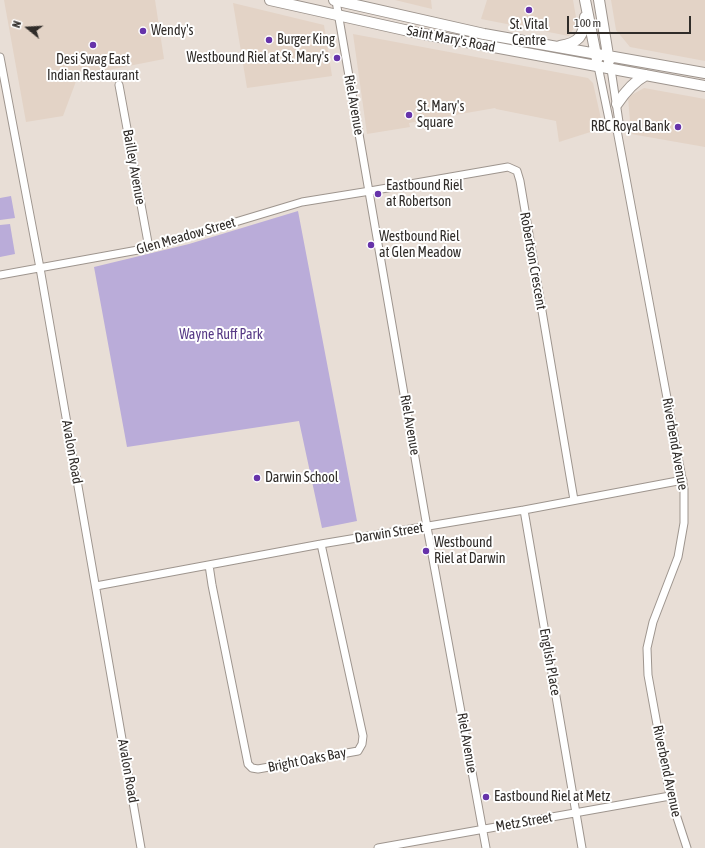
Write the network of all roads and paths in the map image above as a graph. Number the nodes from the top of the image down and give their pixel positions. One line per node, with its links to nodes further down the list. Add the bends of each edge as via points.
1 (270, 0): 5 (main road, Saint Mary's Road)
2 (335, 0): 5 (street, Riel Avenue); 6 (main road, Saint Mary's Road, via 484,34)
3 (585, 0): 6 (main road, via 580,37 570,44); 7 (main road)
4 (599, 0): 9 (main road)
5 (338, 15): 10 (main road, Saint Mary's Road, via 418,33); 18 (street, Riel Avenue)
6 (556, 47): 7 (main road, Saint Mary's Road)
7 (595, 54): 9 (main road, Saint Mary's Road); 10 (main road)
8 (0, 56): 20 (street, Avalon Road)
9 (608, 56): 11 (main road); 12 (main road, Saint Mary's Road)
10 (598, 66): 11 (main road, Saint Mary's Road); 17 (street, Riverbend Avenue, via 610,124)
11 (611, 69): 13 (main road, Saint Mary's Road); 16 (street, Riverbend Avenue)
12 (705, 73)
13 (646, 75): 15 (main road, Saint Mary's Road); 16 (main road, via 630,86)
14 (119, 85): 19 (street, Bailley Avenue)
15 (705, 86)
16 (617, 104): 17 (street, Riverbend Avenue)
17 (617, 130): 22 (street, Riverbend Avenue)
18 (370, 191): 19 (street, Glen Meadow Street, via 302,202); 23 (street, Robertson Crescent, via 508,167 517,172); 25 (street, Riel Avenue)
19 (150, 248): 20 (street, Glen Meadow Street)
20 (40, 268): 21 (street, Glen Meadow Street); 28 (street, Avalon Road)
21 (0, 275)
22 (683, 480): 23 (street, Darwin Street); 29 (street, Riverbend Avenue, via 684,523 678,556 653,622 648,648 648,675)
23 (574, 500): 24 (street, Darwin Street)
24 (524, 510): 25 (street, Darwin Street); 30 (street, English Place)
25 (427, 527): 26 (street, Darwin Street); 31 (street, Riel Avenue)
26 (321, 544): 27 (street, Darwin Street); 27 (street, Bright Oaks Bay, via 363,736 362,744 358,750 258,769 248,764)
27 (209, 565): 28 (street, Darwin Street)
28 (96, 586): 32 (street, Avalon Road)
29 (670, 796): 30 (street, Metz Street); 36 (street, Riverbend Avenue)
30 (576, 813): 31 (street, Metz Street); 35 (street, English Place)
31 (483, 830): 33 (street, Metz Street); 34 (street, Riel Avenue)
32 (141, 848)
33 (379, 848)
34 (486, 848)
35 (582, 848)
36 (687, 848)

